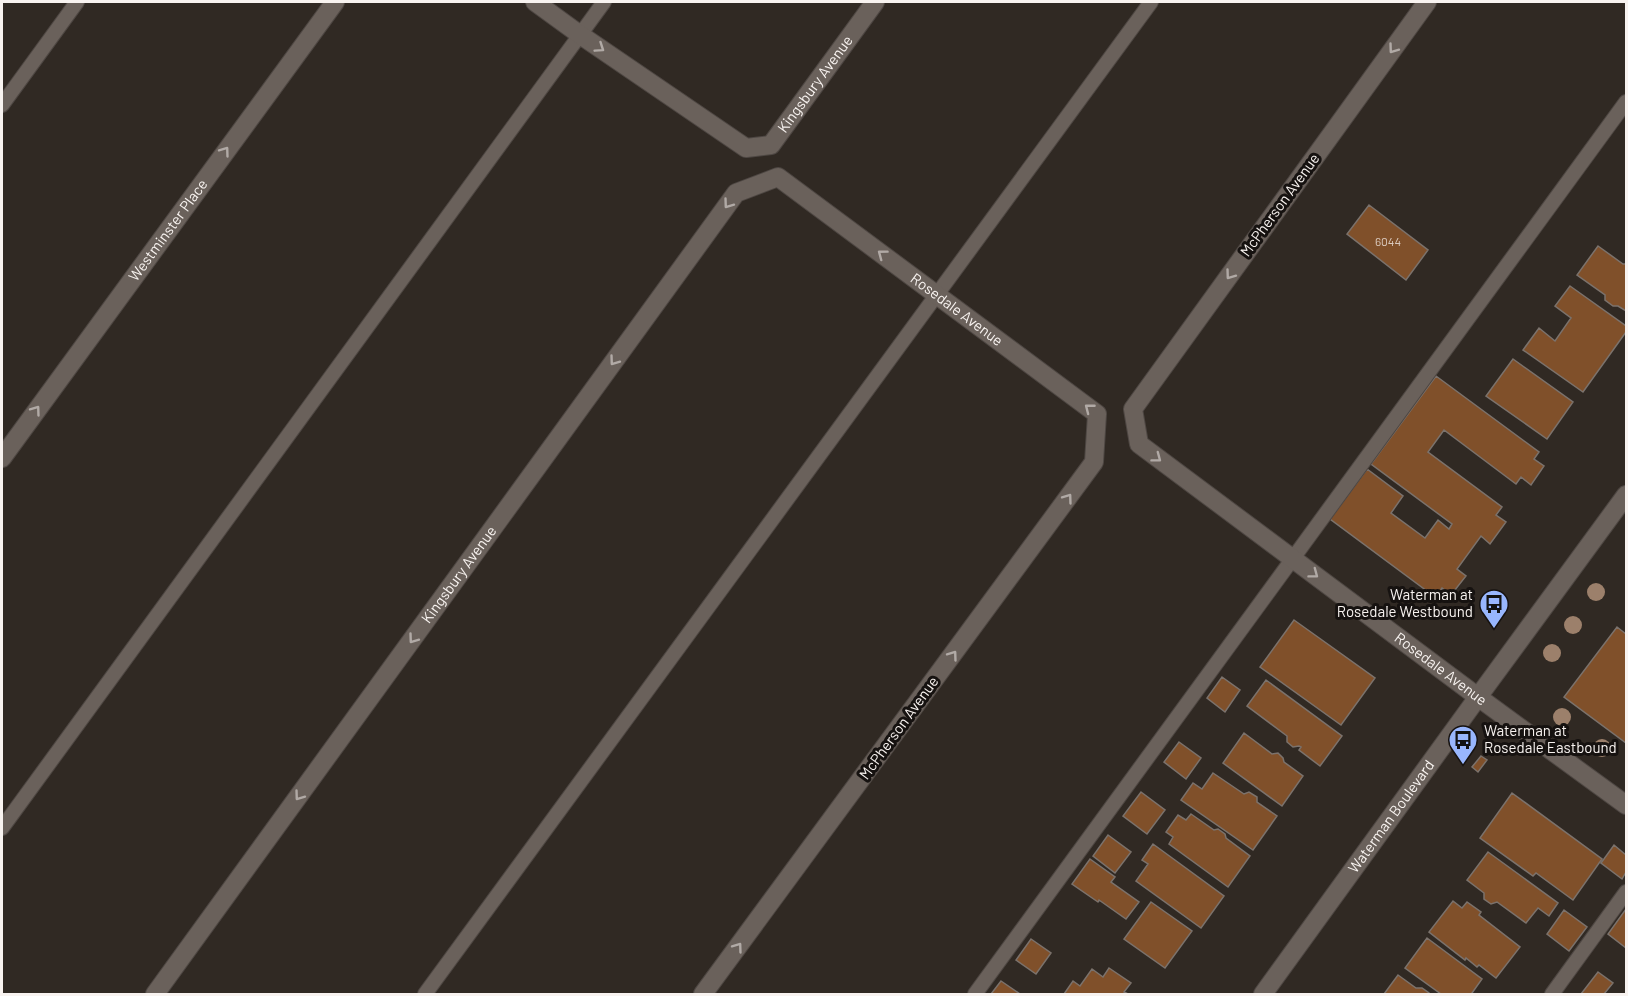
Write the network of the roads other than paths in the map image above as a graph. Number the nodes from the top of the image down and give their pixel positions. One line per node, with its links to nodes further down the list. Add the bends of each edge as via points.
1 (77, 2): 10 (lane)
2 (335, 2): 14 (street, Westminster Place, one-way to 2)
3 (535, 2): 8 (street)
4 (604, 2): 8 (lane)
5 (875, 2): 8 (street, Kingsbury Avenue, one-way to 5, via 746,147 771,145)
6 (1151, 2): 12 (lane)
7 (1427, 2): 13 (street, McPherson Avenue, one-way to 13)
8 (579, 34): 20 (lane)
9 (1626, 102): 17 (lane)
10 (2, 105)
11 (778, 177): 12 (street, Rosedale Avenue, one-way to 11); 22 (street, Kingsbury Avenue, one-way to 22, via 736,193)
12 (935, 295): 15 (street, Rosedale Avenue, one-way to 12, via 1097,414); 23 (lane)
13 (1133, 409): 17 (street, Rosedale Avenue, one-way to 17, via 1139,444)
14 (2, 458)
15 (1094, 462): 24 (street, McPherson Avenue, one-way to 15)
16 (1626, 495): 18 (street, Waterman Boulevard)
17 (1293, 560): 18 (street, Rosedale Avenue, one-way to 18); 25 (lane)
18 (1478, 697): 19 (street, Rosedale Avenue); 26 (street, Waterman Boulevard)
19 (1626, 804)
20 (2, 828)
21 (1626, 892): 27 (lane)
22 (155, 994)
23 (425, 994)
24 (703, 994)
25 (975, 994)
26 (1263, 994)
27 (1552, 994)

